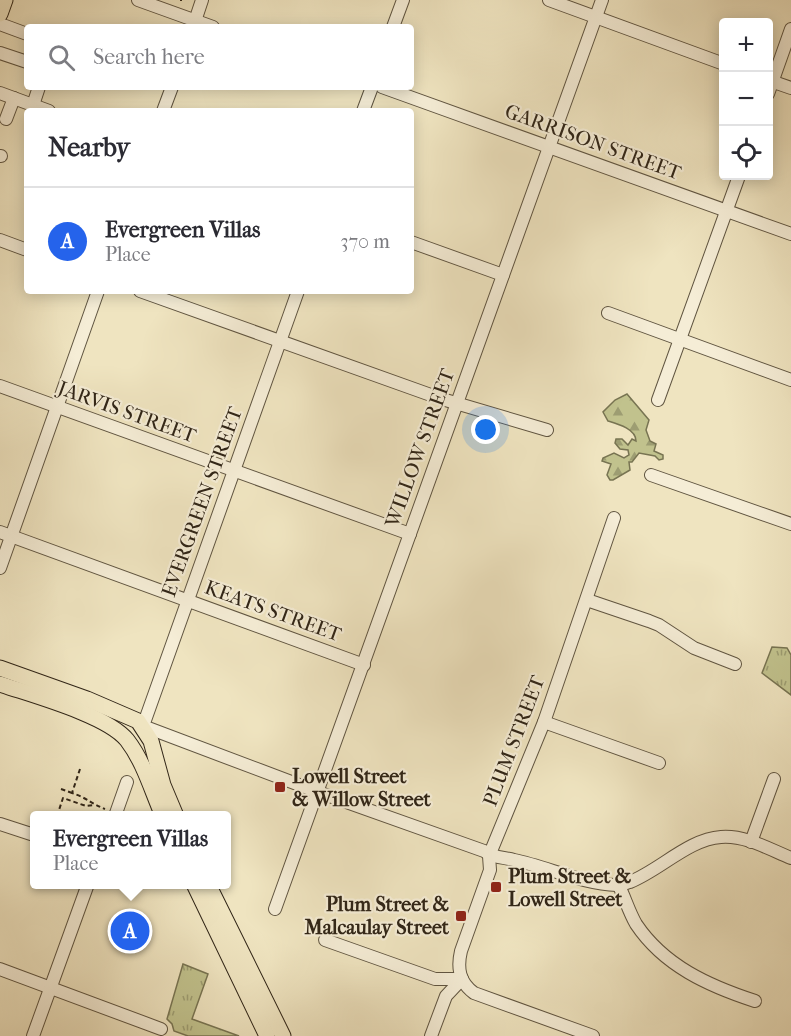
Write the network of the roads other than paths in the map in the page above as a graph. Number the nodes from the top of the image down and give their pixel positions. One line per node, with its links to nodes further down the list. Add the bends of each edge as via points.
1 (5, 0): 7 (main road)
2 (138, 0): 10 (street)
3 (202, 0): 10 (street)
4 (403, 0): 11 (street)
5 (549, 0): 8 (street)
6 (602, 0): 8 (street, WILLOW STREET)
7 (0, 14)
8 (596, 17): 16 (street); 31 (street, WILLOW STREET)
9 (0, 24): 13 (street)
10 (194, 24)
11 (394, 24)
12 (791, 29): 17 (street)
13 (24, 33)
14 (0, 53): 15 (street)
15 (24, 61)
16 (719, 63)
17 (773, 77)
18 (773, 85): 19 (street)
19 (791, 88)
20 (38, 90): 26 (street)
21 (171, 90): 28 (street)
22 (371, 90): 29 (street)
23 (390, 90): 31 (street, GARRISON STREET)
24 (0, 93): 25 (street)
25 (14, 98): 26 (street); 30 (street)
26 (33, 105): 27 (street)
27 (41, 108)
28 (164, 108)
29 (364, 108)
30 (8, 119)
31 (549, 147): 33 (street, GARRISON STREET); 38 (street, WILLOW STREET)
32 (738, 180): 33 (street)
33 (726, 211): 34 (street, GARRISON STREET); 43 (street)
34 (791, 234)
35 (0, 240): 37 (street)
36 (414, 243): 38 (street)
37 (24, 249)
38 (503, 275): 48 (street, WILLOW STREET)
39 (97, 294): 49 (street)
40 (148, 294): 44 (street)
41 (297, 294): 44 (street, EVERGREEN STREET)
42 (608, 314): 43 (street)
43 (680, 339): 45 (street); 47 (street)
44 (280, 341): 48 (street); 51 (street, EVERGREEN STREET)
45 (791, 380)
46 (0, 386): 49 (street, JARVIS STREET)
47 (658, 400)
48 (456, 403): 50 (street); 56 (street, WILLOW STREET)
49 (56, 407): 51 (street, JARVIS STREET); 57 (street)
50 (547, 430)
51 (234, 471): 56 (street, JARVIS STREET); 59 (street, EVERGREEN STREET)
52 (651, 475): 54 (street)
53 (615, 518): 60 (street, PLUM STREET)
54 (791, 524)
55 (0, 532): 57 (street, KEATS STREET)
56 (410, 534): 61 (street, WILLOW STREET)
57 (12, 537): 58 (street); 59 (street, KEATS STREET)
58 (0, 568)
59 (187, 600): 61 (street, KEATS STREET); 67 (street, EVERGREEN STREET)
60 (587, 600): 62 (street, via 659,625 694,648); 66 (street, PLUM STREET)
61 (364, 664): 71 (street, WILLOW STREET)
62 (735, 664)
63 (0, 668): 67 (main road, via 110,708)
64 (0, 684): 65 (main road)
65 (95, 718): 67 (main road); 73 (main road, via 128,741)
66 (544, 722): 68 (street); 78 (street, PLUM STREET)
67 (143, 726): 71 (street); 74 (main road)
68 (659, 763)
69 (774, 779): 77 (street)
70 (127, 782): 72 (street)
71 (318, 792): 78 (street); 84 (street, WILLOW STREET)
72 (113, 811)
73 (161, 811)
74 (174, 811)
75 (0, 824): 76 (street)
76 (30, 835)
77 (751, 842): 79 (street); 80 (street, via 722,837 703,841)
78 (489, 856): 80 (street); 87 (street, PLUM STREET, via 490,870 460,955)
79 (791, 858)
80 (619, 886): 89 (street, via 638,926 668,958 700,980)
81 (87, 889): 88 (street)
82 (196, 889): 92 (main road)
83 (210, 889): 93 (main road)
84 (275, 909)
85 (325, 940): 87 (street, via 435,979)
86 (0, 969): 88 (street)
87 (462, 979): 94 (street, via 446,996); 95 (street, via 478,995)
88 (50, 987): 90 (street); 91 (street)
89 (755, 1001)
90 (161, 1029)
91 (33, 1036)
92 (267, 1036)
93 (283, 1036)
94 (431, 1036)
95 (593, 1036)

